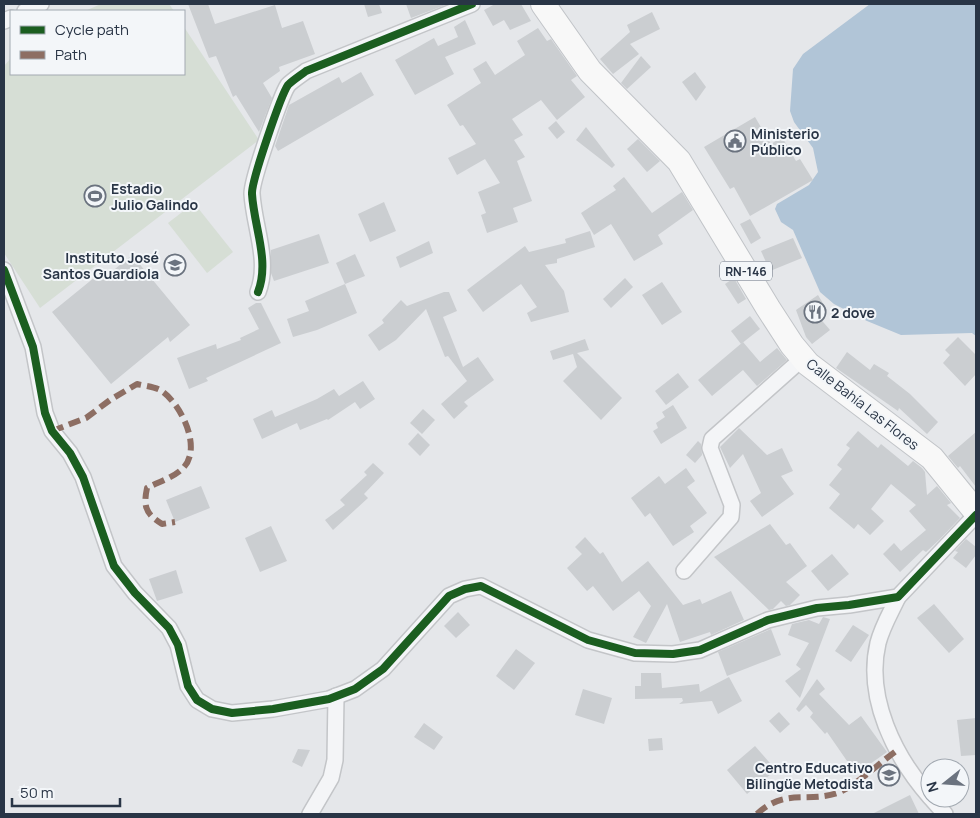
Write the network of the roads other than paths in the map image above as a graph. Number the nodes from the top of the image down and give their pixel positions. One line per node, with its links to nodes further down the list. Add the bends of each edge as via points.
1 (41, 4): 4 (street)
2 (472, 4): 6 (street, via 306,71 288,86 256,171 252,191 263,260 263,280)
3 (543, 4): 7 (main road, Calle Bahía Las Flores / RN-146, via 590,71 679,161)
4 (27, 10)
5 (4, 270): 11 (street, via 33,348 45,413 52,431 70,453 83,477 114,566 134,593 169,628 178,646 188,686 197,700 212,709 232,713 273,709)
6 (258, 292)
7 (803, 358): 8 (main road, Calle Bahía Las Flores / RN-146, via 932,458); 9 (street, via 712,439 710,448 732,505 730,517)
8 (976, 513): 10 (street)
9 (684, 571)
10 (898, 597): 11 (street, via 817,608 768,620 700,650 673,654 635,653 588,640 481,586 449,596 382,669 355,689); 12 (street, via 878,641 874,666 878,697 896,750)
11 (336, 696): 13 (street, via 335,760 331,778)
12 (920, 786)
13 (310, 814)

